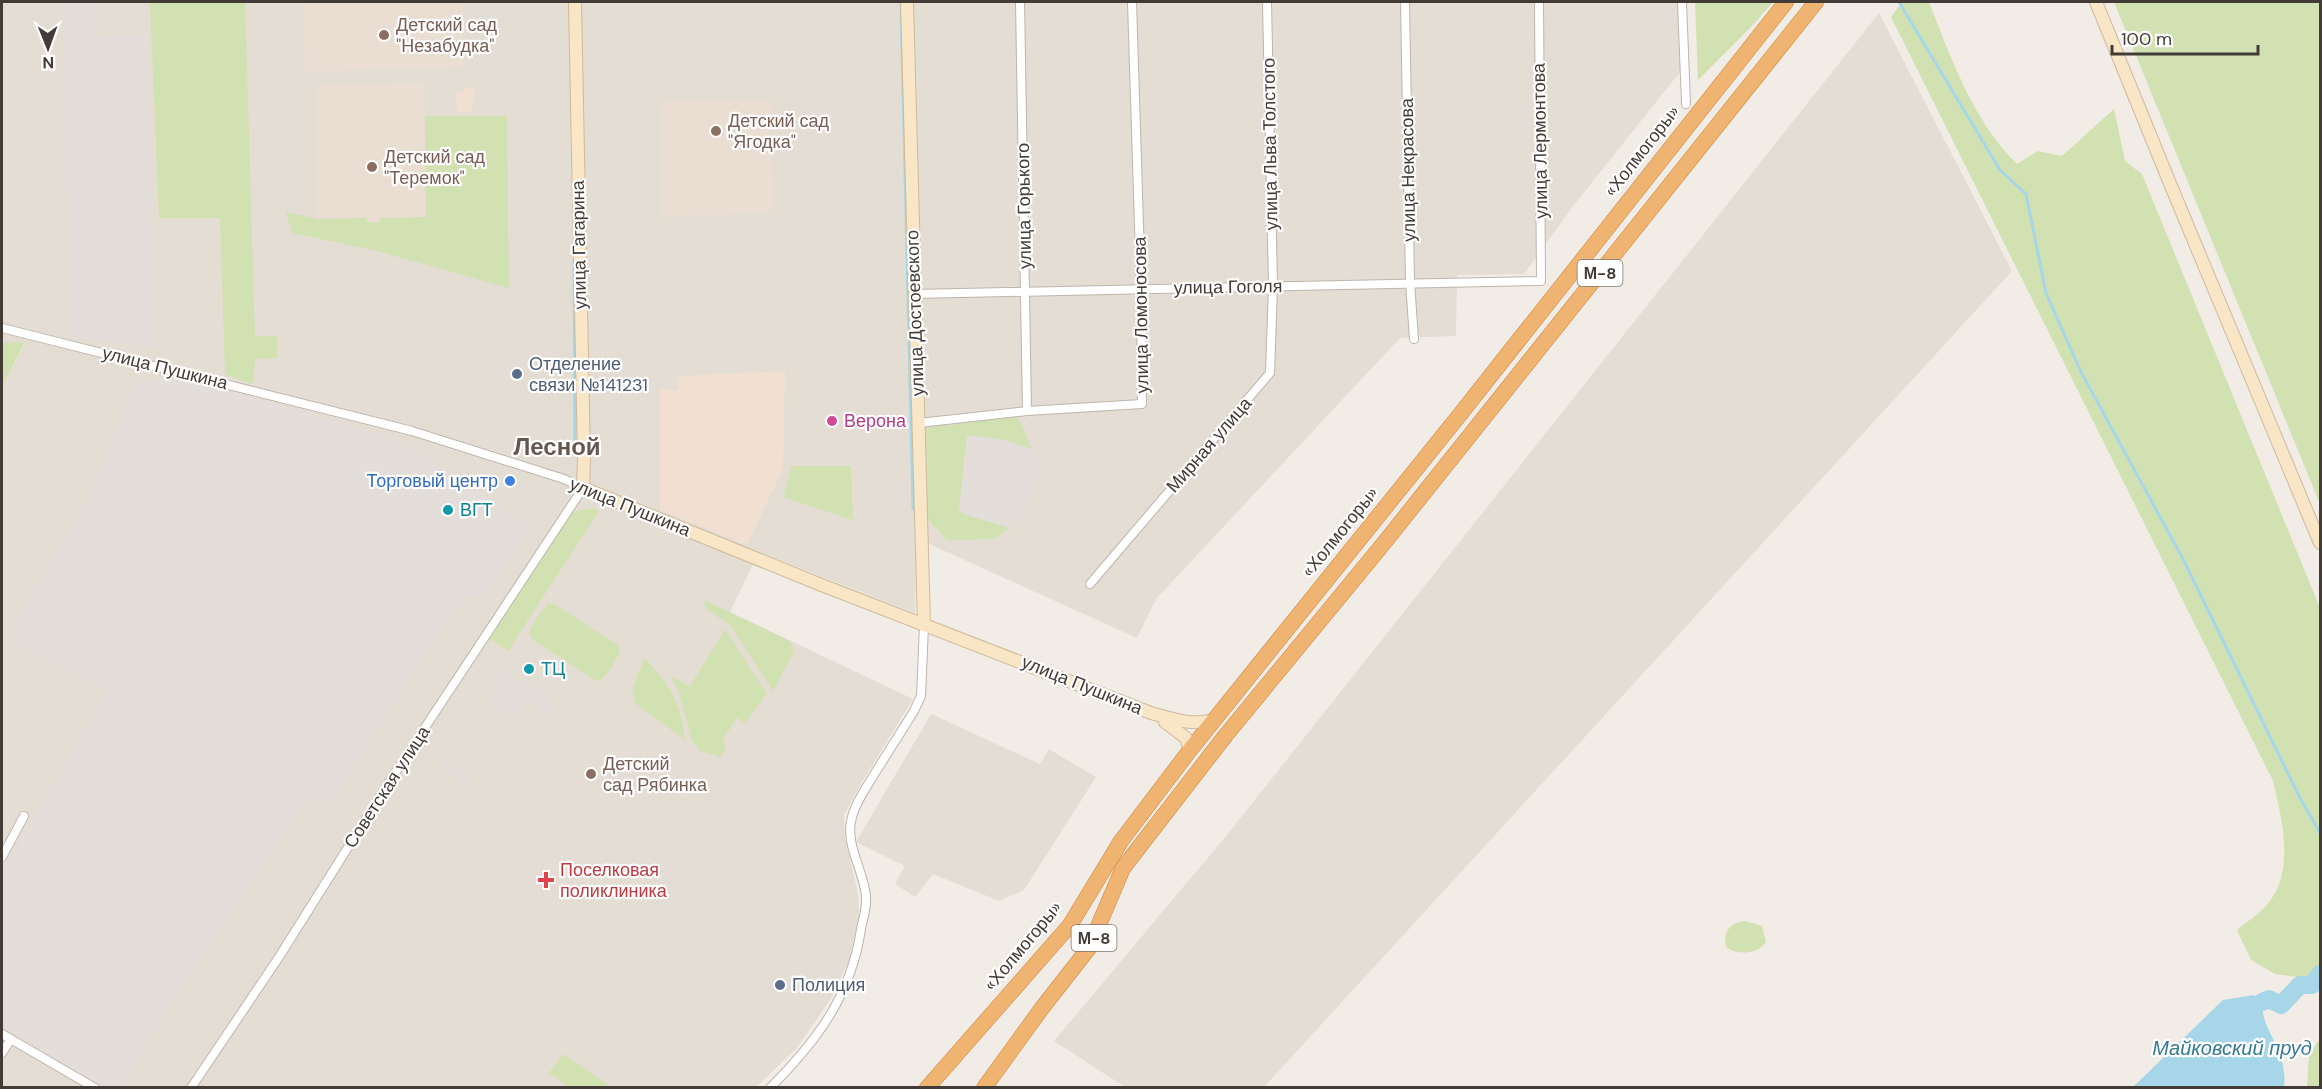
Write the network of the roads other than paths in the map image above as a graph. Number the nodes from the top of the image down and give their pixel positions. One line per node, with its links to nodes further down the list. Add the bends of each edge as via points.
1 (575, 2): 23 (street, улица Гагарина)
2 (906, 2): 18 (street, улица Достоевского)
3 (1020, 2): 17 (street, улица Горького)
4 (1132, 2): 16 (street, улица Ломоносова)
5 (1267, 2): 15 (street, улица Льва Толстого)
6 (1405, 2): 14 (street, улица Некрасова)
7 (1539, 2): 13 (street, улица Лермонтова)
8 (1682, 2): 12 (street)
9 (1786, 2): 28 (highway, «Холмогоры» / М-8)
10 (1816, 2): 39 (highway, М-8, via 1123,868 1089,948)
11 (2096, 2): 24 (street)
12 (1686, 104)
13 (1541, 281): 14 (street, улица Гоголя)
14 (1410, 282): 15 (street, улица Гоголя); 20 (street, улица Некрасова)
15 (1274, 286): 16 (street, улица Гоголя); 25 (street, Мирная улица, via 1270,373)
16 (1142, 289): 17 (street, улица Гоголя); 21 (street, улица Ломоносова, via 1142,404)
17 (1025, 291): 18 (street, улица Гоголя); 21 (street, улица Горького)
18 (914, 294): 22 (street, улица Достоевского)
19 (2, 328): 23 (street, улица Пушкина, via 411,431)
20 (1414, 339)
21 (1027, 411): 22 (street, улица Ломоносова)
22 (919, 423): 26 (street, улица Достоевского)
23 (583, 488): 26 (street, улица Пушкина); 36 (street, Советская улица)
24 (2320, 543)
25 (1090, 584)
26 (924, 625): 27 (street, улица Пушкина); 37 (street, via 921,696 851,818 850,838 866,898 859,947 845,991 827,1022)
27 (1151, 713): 28 (street, via 1179,722); 29 (street, via 1186,738)
28 (1214, 720): 29 (highway, «Холмогоры» / М-8)
29 (1190, 750): 38 (highway, «Холмогоры» / М-8, via 1121,841 1070,925)
30 (24, 816): 31 (street)
31 (2, 857)
32 (2, 1034): 33 (street)
33 (11, 1040): 34 (street); 35 (street)
34 (2, 1053)
35 (94, 1088)
36 (191, 1088)
37 (770, 1088)
38 (927, 1088)
39 (984, 1088)

